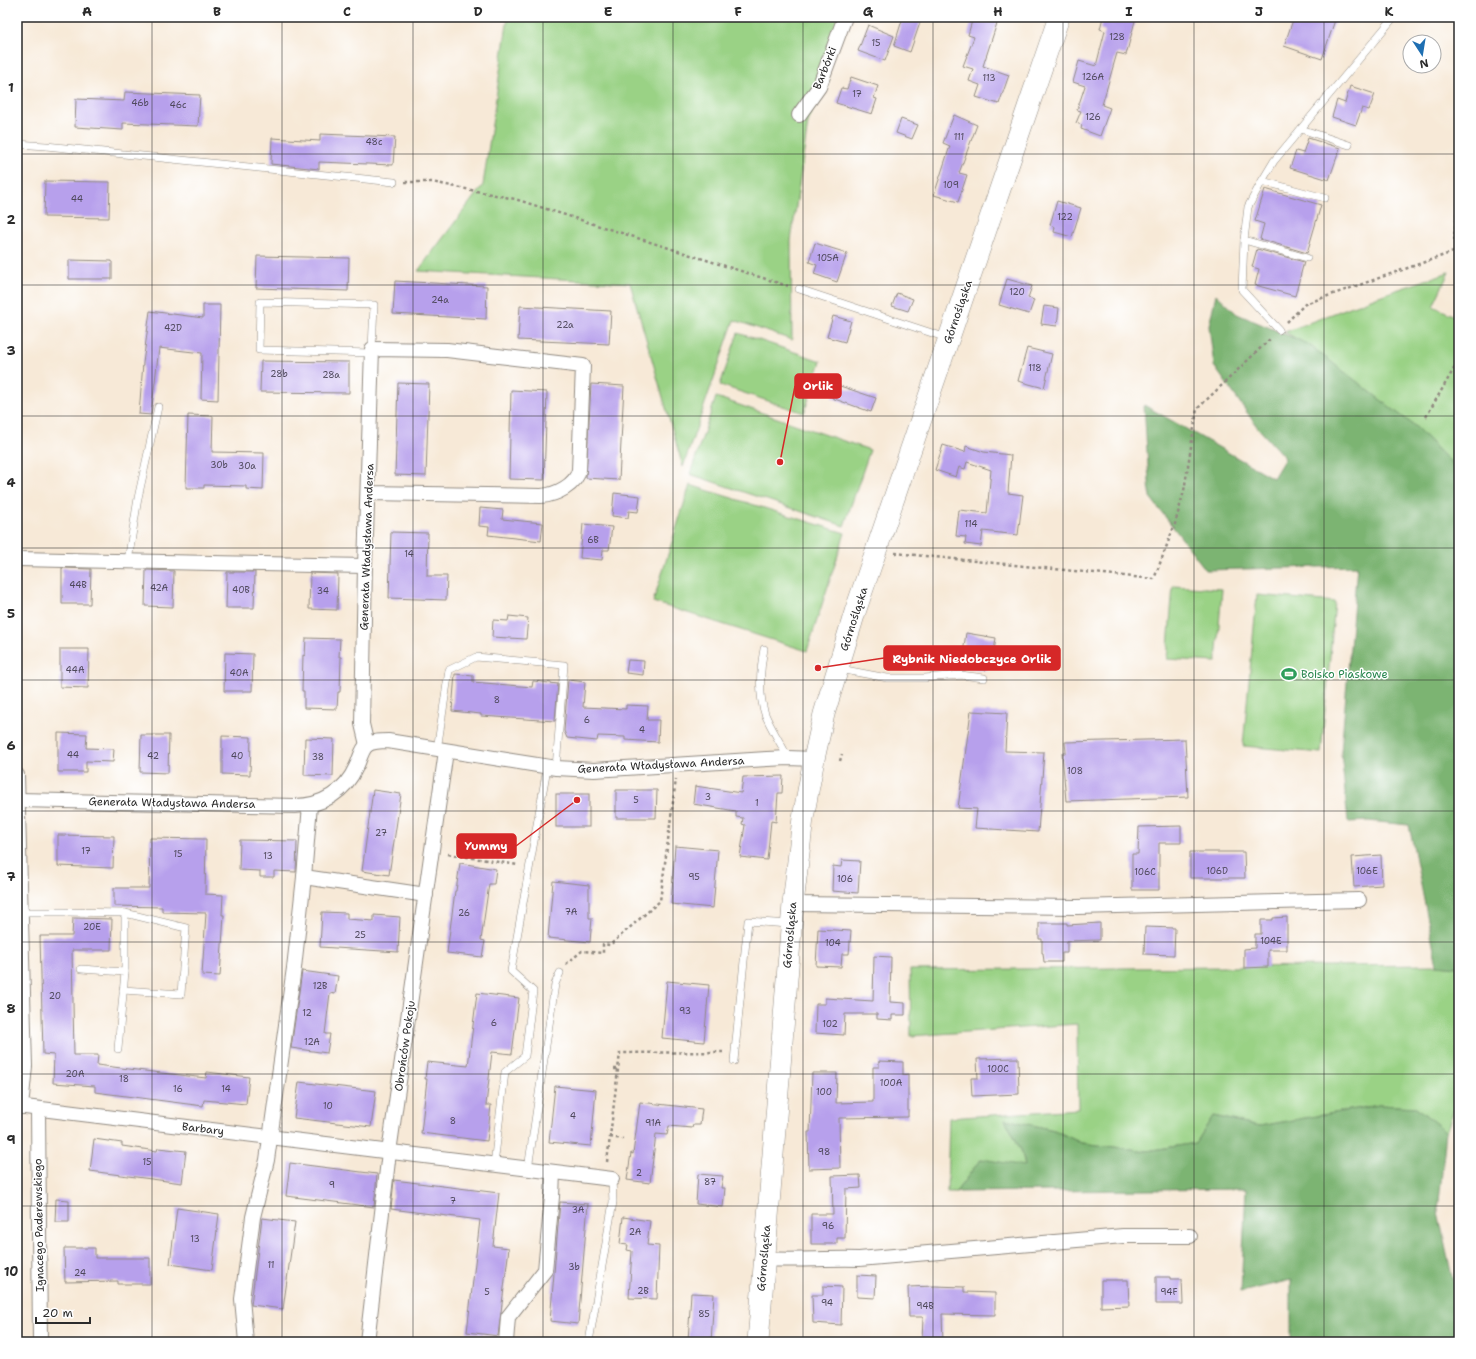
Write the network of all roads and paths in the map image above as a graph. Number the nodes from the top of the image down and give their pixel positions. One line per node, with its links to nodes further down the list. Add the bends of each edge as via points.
1 (845, 17): 4 (street, Barbórki, via 820,87)
2 (1059, 17): 17 (street, Górnośląska)
3 (1394, 17): 5 (lane)
4 (799, 115)
5 (1301, 129): 7 (lane); 8 (lane, via 1274,161)
6 (17, 144): 9 (lane)
7 (1349, 145)
8 (1262, 181): 11 (lane); 12 (lane, via 1248,207)
9 (394, 182): 15 (path, via 432,182 515,199)
10 (1459, 196): 13 (path, via 1454,237)
11 (1325, 198)
12 (1244, 240): 14 (lane); 16 (lane, via 1242,290)
13 (1458, 252): 16 (path, via 1305,304)
14 (1307, 258)
15 (799, 289): 17 (lane)
16 (1279, 330): 23 (path, via 1196,409 1184,491 1175,524 1154,579 896,553)
17 (949, 339): 23 (street, Górnośląska)
18 (372, 351): 18 (lane, via 259,350 260,302 374,305); 22 (street, Generała Władysława Andersa); 22 (street, via 447,350 583,366 579,470 572,484 542,496)
19 (1459, 360): 21 (path)
20 (158, 407): 25 (lane, via 138,498)
21 (1426, 417)
22 (368, 493): 26 (street, Generała Władysława Andersa)
23 (877, 548): 28 (street, Górnośląska)
24 (17, 559): 25 (street)
25 (128, 560): 26 (street)
26 (365, 566): 30 (street, Generała Władysława Andersa, via 362,724)
27 (764, 649): 33 (lane, via 760,679 763,707)
28 (838, 668): 29 (lane, via 887,678 962,675); 34 (street, Górnośląska)
29 (984, 678)
30 (367, 745): 31 (street, Generała Władysława Andersa, via 388,741); 41 (street, Generała Władysława Andersa, via 346,782 326,800)
31 (442, 750): 37 (street, Generała Władysława Andersa); 37 (lane, via 449,670 476,657 564,665); 42 (street, Obrońców Pokoju)
32 (842, 754): 35 (path)
33 (788, 758): 34 (street, Generała Władysława Andersa); 36 (street, Generała Władysława Andersa)
34 (814, 759): 49 (street, Górnośląska, via 800,839)
35 (840, 761)
36 (678, 765): 37 (street, Generała Władysława Andersa, via 594,770); 52 (path, via 660,901 610,945 603,944 603,953 582,952 567,963)
37 (551, 768): 43 (lane)
38 (17, 774): 39 (street)
39 (17, 782): 40 (street)
40 (18, 800): 41 (street, Generała Władysława Andersa); 47 (street)
41 (310, 805): 44 (street)
42 (431, 852): 43 (path); 45 (street, Obrońców Pokoju)
43 (528, 867): 65 (lane, via 511,971 533,991 525,1056 505,1072)
44 (304, 877): 45 (street); 61 (street)
45 (426, 895): 64 (street, Obrońców Pokoju)
46 (1359, 900): 49 (street)
47 (20, 912): 48 (lane); 59 (street, via 25,1066)
48 (125, 913): 51 (lane); 53 (lane, via 186,928 181,994)
49 (792, 914): 55 (lane, via 748,921); 70 (street, Górnośląska)
50 (80, 969): 51 (lane)
51 (124, 972): 53 (lane)
52 (560, 973): 66 (lane, via 555,984)
53 (123, 990): 54 (lane)
54 (118, 1049)
55 (735, 1052): 56 (lane); 58 (path, via 620,1053)
56 (734, 1060)
57 (614, 1069): 58 (path)
58 (618, 1069): 62 (path)
59 (19, 1107): 60 (street, Barbary)
60 (38, 1109): 61 (street, Barbary); 71 (street, Ignacego Paderewskiego)
61 (270, 1137): 64 (street, Barbary); 72 (street, via 253,1217 242,1299)
62 (610, 1137): 63 (path); 68 (path)
63 (623, 1139)
64 (389, 1152): 65 (street, Barbary); 73 (street, Obrońców Pokoju)
65 (494, 1165): 66 (street, Barbary)
66 (528, 1169): 67 (street, Barbary)
67 (553, 1172): 68 (street, Barbary); 74 (street, via 545,1270 508,1317)
68 (609, 1179): 75 (lane, via 612,1202)
69 (1190, 1236): 70 (street, via 1123,1236 859,1258)
70 (764, 1260): 76 (street, Górnośląska)
71 (40, 1342)
72 (246, 1342)
73 (367, 1342)
74 (506, 1342)
75 (589, 1342)
76 (758, 1342)

